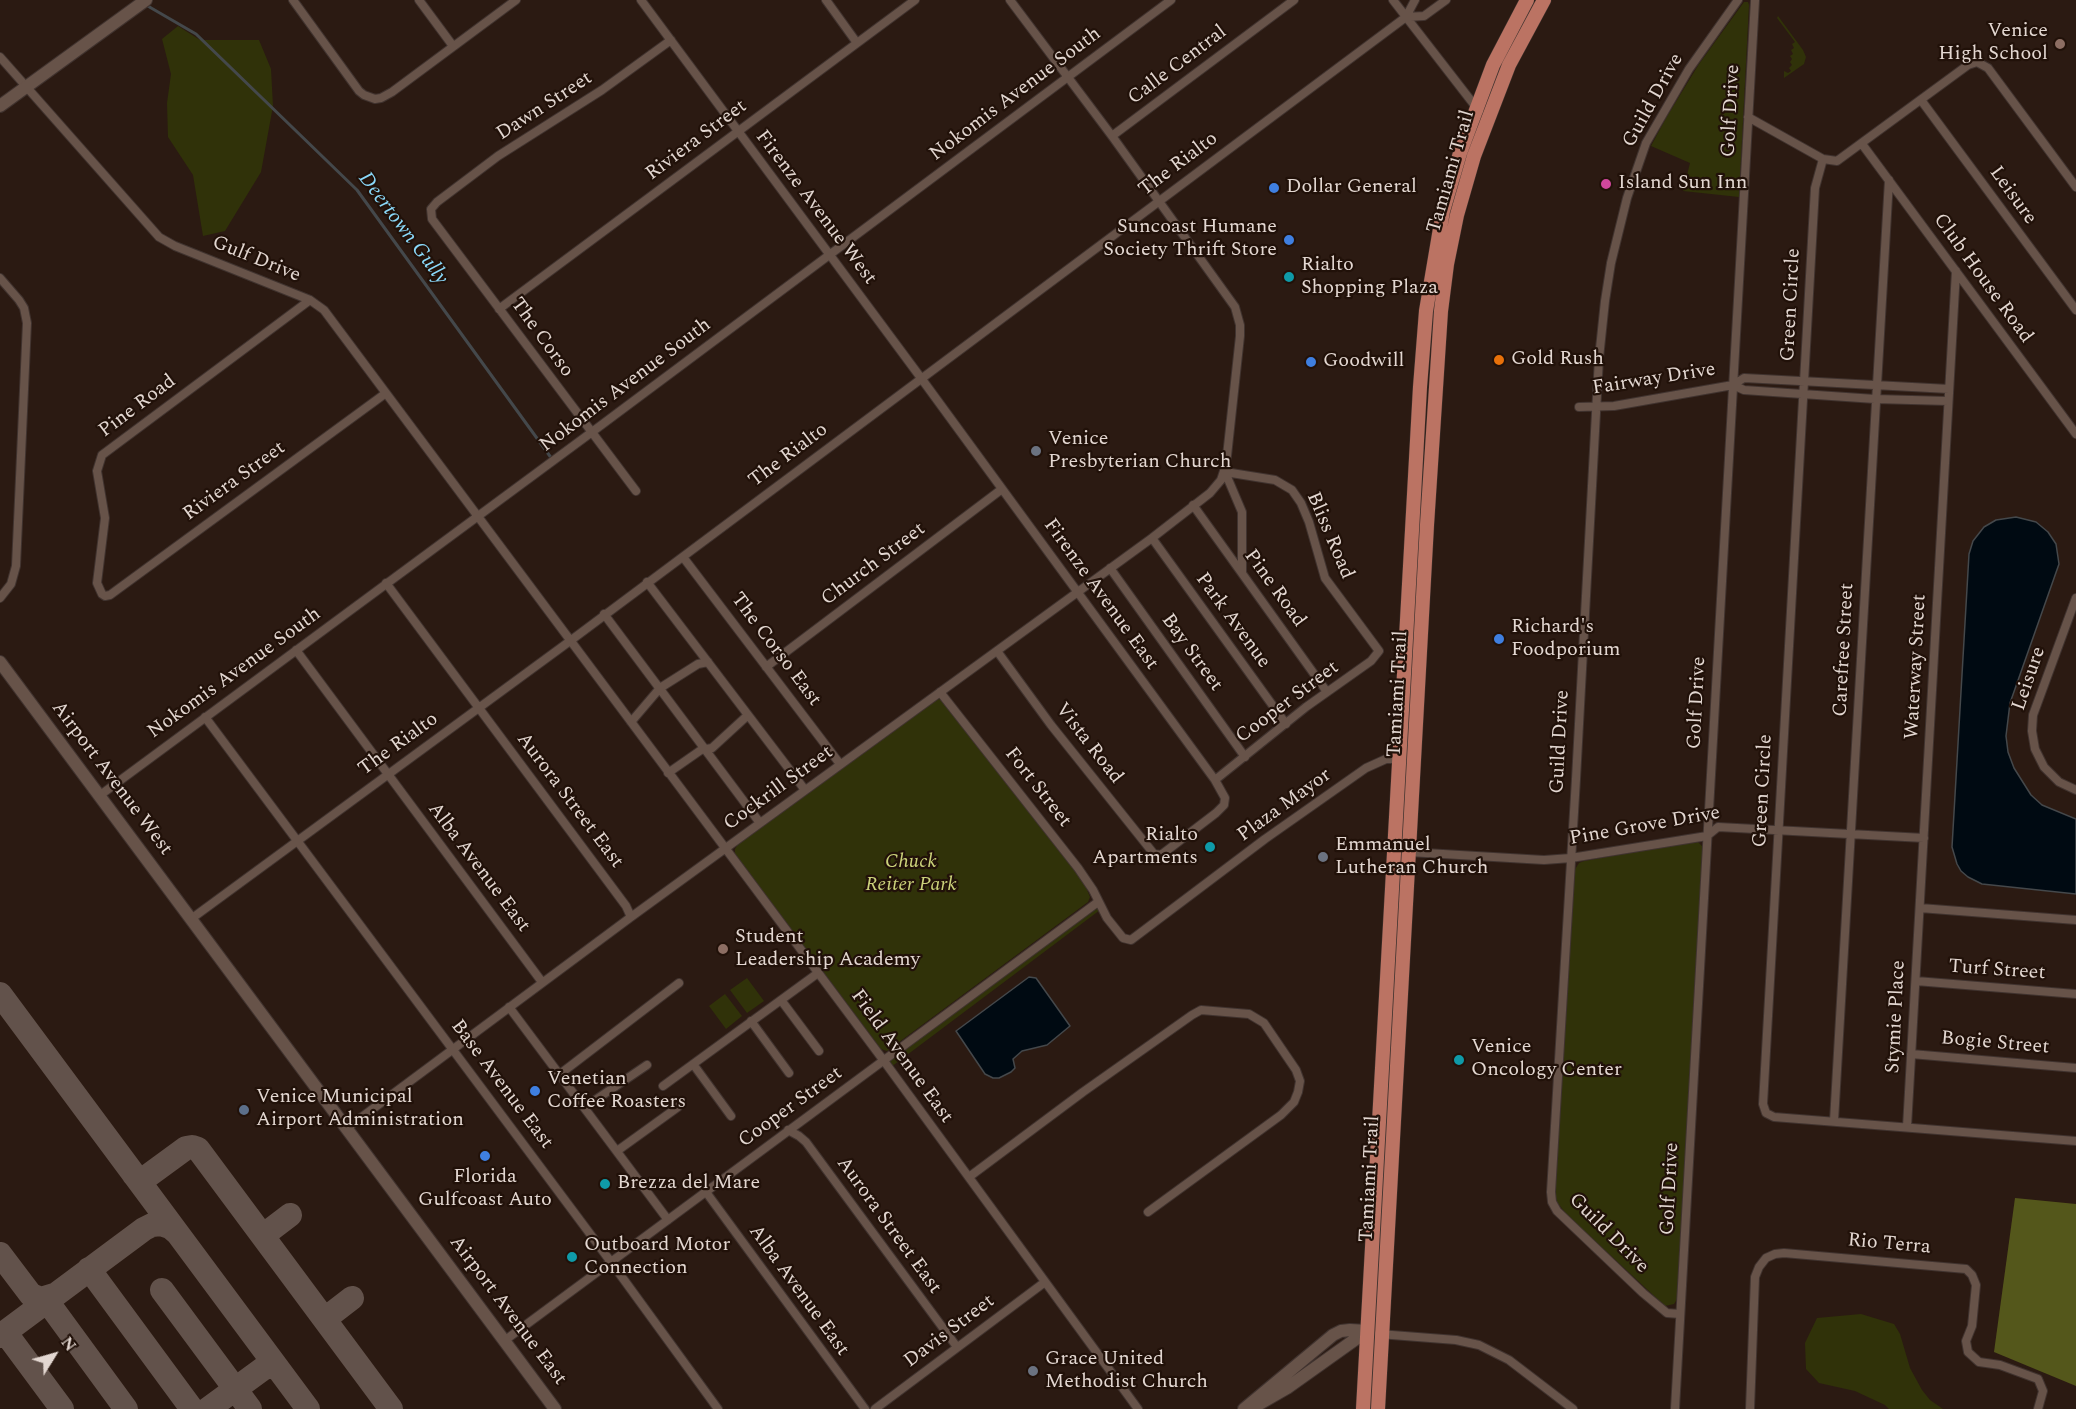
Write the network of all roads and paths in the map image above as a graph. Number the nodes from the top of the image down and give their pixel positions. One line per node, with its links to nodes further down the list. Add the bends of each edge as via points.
1 (146, 0): 24 (street)
2 (293, 0): 21 (street, via 359,91 369,98 386,96)
3 (420, 0): 21 (street)
4 (516, 0): 21 (street)
5 (640, 0): 19 (street, Firenze Avenue West)
6 (826, 0): 20 (street)
7 (915, 0): 20 (street, Riviera Street)
8 (1010, 0): 23 (street)
9 (1171, 0): 23 (street, Nokomis Avenue South)
10 (1294, 0): 31 (street, Calle Central)
11 (1393, 0): 18 (street)
12 (1415, 0): 18 (street, The Rialto)
13 (1446, 0): 18 (street, The Rialto, via 1424,16)
14 (1527, 0): 27 (main road, Tamiami Trail, via 1492,65)
15 (1544, 0): 29 (main road, Tamiami Trail, via 1509,65)
16 (1738, 0): 54 (street, Guild Drive, via 1661,114 1630,184 1605,301)
17 (1755, 0): 28 (street, Golf Drive)
18 (1406, 17): 27 (street); 36 (street, The Rialto)
19 (671, 40): 30 (street, Firenze Avenue West); 37 (street, Dawn Street, via 602,90 498,156)
20 (857, 43): 30 (street, Riviera Street)
21 (453, 46)
22 (0, 57): 24 (street, Gulf Drive)
23 (1067, 77): 31 (street); 38 (street, Nokomis Avenue South)
24 (26, 87): 26 (street); 41 (street, Gulf Drive, via 159,237)
25 (1921, 100): 32 (street); 35 (street, via 1968,65 1984,65); 43 (street, Leisure)
26 (0, 106)
27 (1476, 108): 29 (street); 90 (main road, Tamiami Trail, via 1443,211 1426,311)
28 (1748, 117): 33 (street); 47 (street, Golf Drive)
29 (1487, 118): 91 (main road, Tamiami Trail, via 1459,207 1441,311)
30 (737, 132): 38 (street, Firenze Avenue West); 42 (street, Riviera Street)
31 (1112, 136): 36 (street)
32 (1862, 144): 33 (street, via 1840,160); 34 (street, Club House Road)
33 (1823, 159): 45 (street, Green Circle, via 1815,188)
34 (1889, 180): 39 (street, Club House Road); 46 (street, Carefree Street)
35 (2076, 187)
36 (1159, 201): 44 (street, The Rialto); 57 (street, via 1229,298 1238,317 1240,336)
37 (437, 202): 42 (street, The Corso, via 431,209 432,219)
38 (829, 255): 44 (street, Firenze Avenue West); 55 (street, Nokomis Avenue South)
39 (1956, 271): 48 (street, Waterway Street); 56 (street, Club House Road)
40 (0, 278): 70 (street, via 24,308 27,323 16,566 11,584)
41 (310, 300): 49 (street, Gulf Drive, via 324,310); 69 (street, Pine Road, via 102,455 97,471 105,527 97,583)
42 (500, 309): 55 (street, The Corso)
43 (2076, 310)
44 (921, 378): 58 (street, Firenze Avenue East); 63 (street, The Rialto)
45 (1804, 381): 46 (street); 47 (street, via 1744,378); 50 (street, Green Circle)
46 (1876, 384): 48 (street); 51 (street, Carefree Street)
47 (1733, 385): 50 (street, Fairway Drive, via 1744,390); 54 (street, Fairway Drive); 103 (street, Golf Drive)
48 (1949, 389): 52 (street, Waterway Street)
49 (386, 393): 61 (street, Gulf Drive); 69 (street, Riviera Street, via 110,595)
50 (1803, 394): 51 (street, Fairway Drive); 101 (street, Green Circle)
51 (1875, 399): 52 (street, Fairway Drive); 102 (street, Carefree Street)
52 (1948, 401): 104 (street, Waterway Street)
53 (1578, 407): 54 (street, Fairway Drive)
54 (1596, 407): 108 (street, Guild Drive)
55 (592, 432): 59 (street, The Corso); 61 (street, Nokomis Avenue South)
56 (2076, 434)
57 (1225, 472): 60 (street, Cockrill Street); 65 (street, via 1242,512); 76 (street, Bliss Road, via 1275,480 1292,490 1309,522 1325,578)
58 (1002, 489): 68 (street, Firenze Avenue East); 79 (street, Church Street)
59 (636, 491)
60 (1194, 506): 62 (street, Cockrill Street); 65 (street, Pine Road)
61 (476, 516): 66 (street, Nokomis Avenue South); 73 (street, Gulf Drive)
62 (1152, 538): 64 (street, Cockrill Street); 87 (street, Park Avenue)
63 (682, 557): 67 (street, The Rialto); 79 (street, The Corso East)
64 (1110, 568): 68 (street, Cockrill Street); 89 (street, Bay Street)
65 (1242, 572): 82 (street, Pine Road)
66 (386, 582): 74 (street, Nokomis Avenue South); 83 (street, Aurora Street East)
67 (647, 582): 72 (street, The Rialto); 78 (street)
68 (1077, 592): 75 (street, Cockrill Street); 95 (street, Firenze Avenue East)
69 (103, 596)
70 (0, 598)
71 (2076, 598): 97 (street, Leisure, via 2033,715 2032,731 2044,767)
72 (604, 614): 73 (street, The Rialto); 80 (street)
73 (570, 641): 83 (street, The Rialto); 86 (street, Field Avenue East)
74 (296, 650): 85 (street, Nokomis Avenue South); 94 (street, Alba Avenue East)
75 (997, 651): 81 (street, Cockrill Street); 100 (street, Vista Road, via 1151,851 1161,855)
76 (1379, 651): 82 (street, Cooper Street)
77 (0, 662): 98 (street, Airport Avenue West)
78 (708, 662): 80 (street, via 698,664); 84 (street)
79 (766, 666): 92 (street, The Corso East)
80 (660, 688): 86 (street); 88 (street)
81 (940, 692): 92 (street, Cockrill Street); 109 (street, Fort Street, via 1078,868)
82 (1327, 692): 87 (street, Cooper Street)
83 (479, 707): 94 (street, The Rialto); 111 (street, Aurora Street East)
84 (748, 715): 88 (street, via 712,748); 96 (street)
85 (205, 717): 98 (street, Nokomis Avenue South); 105 (street, Base Avenue East)
86 (631, 722): 93 (street, Field Avenue East)
87 (1286, 724): 89 (street, Cooper Street)
88 (705, 749): 93 (street); 99 (street)
89 (1245, 757): 95 (street, Cooper Street)
90 (1399, 759): 91 (street, Plaza Mayor); 114 (street, Plaza Mayor, via 1386,759 1366,768 1131,940); 149 (main road, Tamiami Trail)
91 (1414, 761): 107 (main road, Tamiami Trail)
92 (840, 764): 96 (street, Cockrill Street)
93 (668, 773): 106 (street, Field Avenue East)
94 (388, 774): 105 (street, The Rialto); 117 (street, Alba Avenue East)
95 (1215, 780): 100 (street, Firenze Avenue East, via 1225,798 1224,805)
96 (805, 790): 99 (street, Cockrill Street)
97 (2076, 790)
98 (99, 796): 112 (street, Airport Avenue West)
99 (760, 823): 106 (street, Cockrill Street)
100 (1195, 829)
101 (1778, 830): 102 (street, Pine Grove Drive); 103 (street, Pine Grove Drive, via 1718,827); 136 (street, Green Circle, via 1762,1104 1766,1113 1774,1117)
102 (1851, 834): 104 (street, Pine Grove Drive); 136 (street, Carefree Street)
103 (1707, 836): 108 (street, Pine Grove Drive); 148 (street, Golf Drive)
104 (1924, 838): 110 (street, Waterway Street)
105 (297, 841): 112 (street, The Rialto); 123 (street, Base Avenue East)
106 (724, 849): 111 (street, Cockrill Street); 115 (street, Field Avenue East)
107 (1409, 852): 108 (street, Pine Grove Drive); 150 (main road, Tamiami Trail)
108 (1571, 858): 148 (street, Guild Drive, via 1552,1203 1658,1306)
109 (1098, 902): 114 (street, Fort Street); 126 (street, Cooper Street)
110 (1920, 908): 113 (street); 116 (street, Stymie Place)
111 (631, 917): 117 (street, Cockrill Street)
112 (191, 919): 138 (street, Airport Avenue East)
113 (2076, 920)
114 (1123, 938)
115 (818, 973): 120 (street); 126 (street, Field Avenue East)
116 (1916, 981): 119 (street, Turf Street); 125 (street, Stymie Place)
117 (542, 982): 121 (street, Cockrill Street)
118 (679, 982): 131 (street)
119 (2076, 994)
120 (781, 1000): 122 (street); 124 (street)
121 (509, 1006): 123 (street, Cockrill Street); 131 (street)
122 (751, 1021): 127 (street); 130 (street)
123 (453, 1049): 138 (street, Cockrill Street); 146 (street, Base Avenue East)
124 (819, 1051)
125 (1911, 1054): 129 (street, Bogie Street); 137 (street, Stymie Place)
126 (884, 1061): 139 (street, Cooper Street); 142 (street, Field Avenue East)
127 (693, 1064): 132 (street); 135 (street)
128 (647, 1065): 133 (street)
129 (2076, 1068)
130 (789, 1072)
131 (560, 1074): 133 (street)
132 (663, 1086)
133 (585, 1107): 141 (street)
134 (678, 1107): 141 (street)
135 (731, 1116)
136 (1834, 1121): 137 (street, Green Circle)
137 (1907, 1127): 140 (street, Green Circle)
138 (347, 1128): 151 (street, Airport Avenue East)
139 (788, 1130): 143 (street, Cooper Street); 152 (street, Aurora Street East, via 806,1142)
140 (2076, 1141)
141 (617, 1151): 145 (street)
142 (969, 1177): 144 (street, via 1191,1015 1202,1010 1249,1014 1264,1023 1296,1070 1300,1081 1294,1102); 147 (street, Field Avenue East)
143 (706, 1192): 145 (street, Cooper Street); 155 (street, Alba Avenue East)
144 (1148, 1212)
145 (668, 1220): 146 (street, Cooper Street)
146 (611, 1262): 151 (street, Cooper Street); 154 (street, Base Avenue East)
147 (1046, 1282): 152 (street, Davis Street); 157 (street, Field Avenue East)
148 (1680, 1314): 163 (street, Golf Drive)
149 (1367, 1331): 150 (street); 158 (street, via 1341,1331 1333,1335); 159 (street, via 1287,1388); 160 (main road, Tamiami Trail)
150 (1382, 1335): 161 (main road, Tamiami Trail); 162 (street, via 1479,1345 1509,1360)
151 (504, 1341): 153 (street, Airport Avenue East)
152 (957, 1347): 156 (street, Davis Street)
153 (555, 1409)
154 (718, 1409)
155 (865, 1409)
156 (875, 1409)
157 (1138, 1409)
158 (1244, 1409)
159 (1250, 1409)
160 (1363, 1409)
161 (1378, 1409)
162 (1573, 1409)
163 (1675, 1409)
164 (1750, 1409): 165 (street, Rio Terra, via 1755,1277 1766,1258 1784,1253 1966,1269 1976,1285 1972,1326 1966,1341 1968,1352 1979,1362 2038,1379 2043,1391)
165 (2038, 1409)

